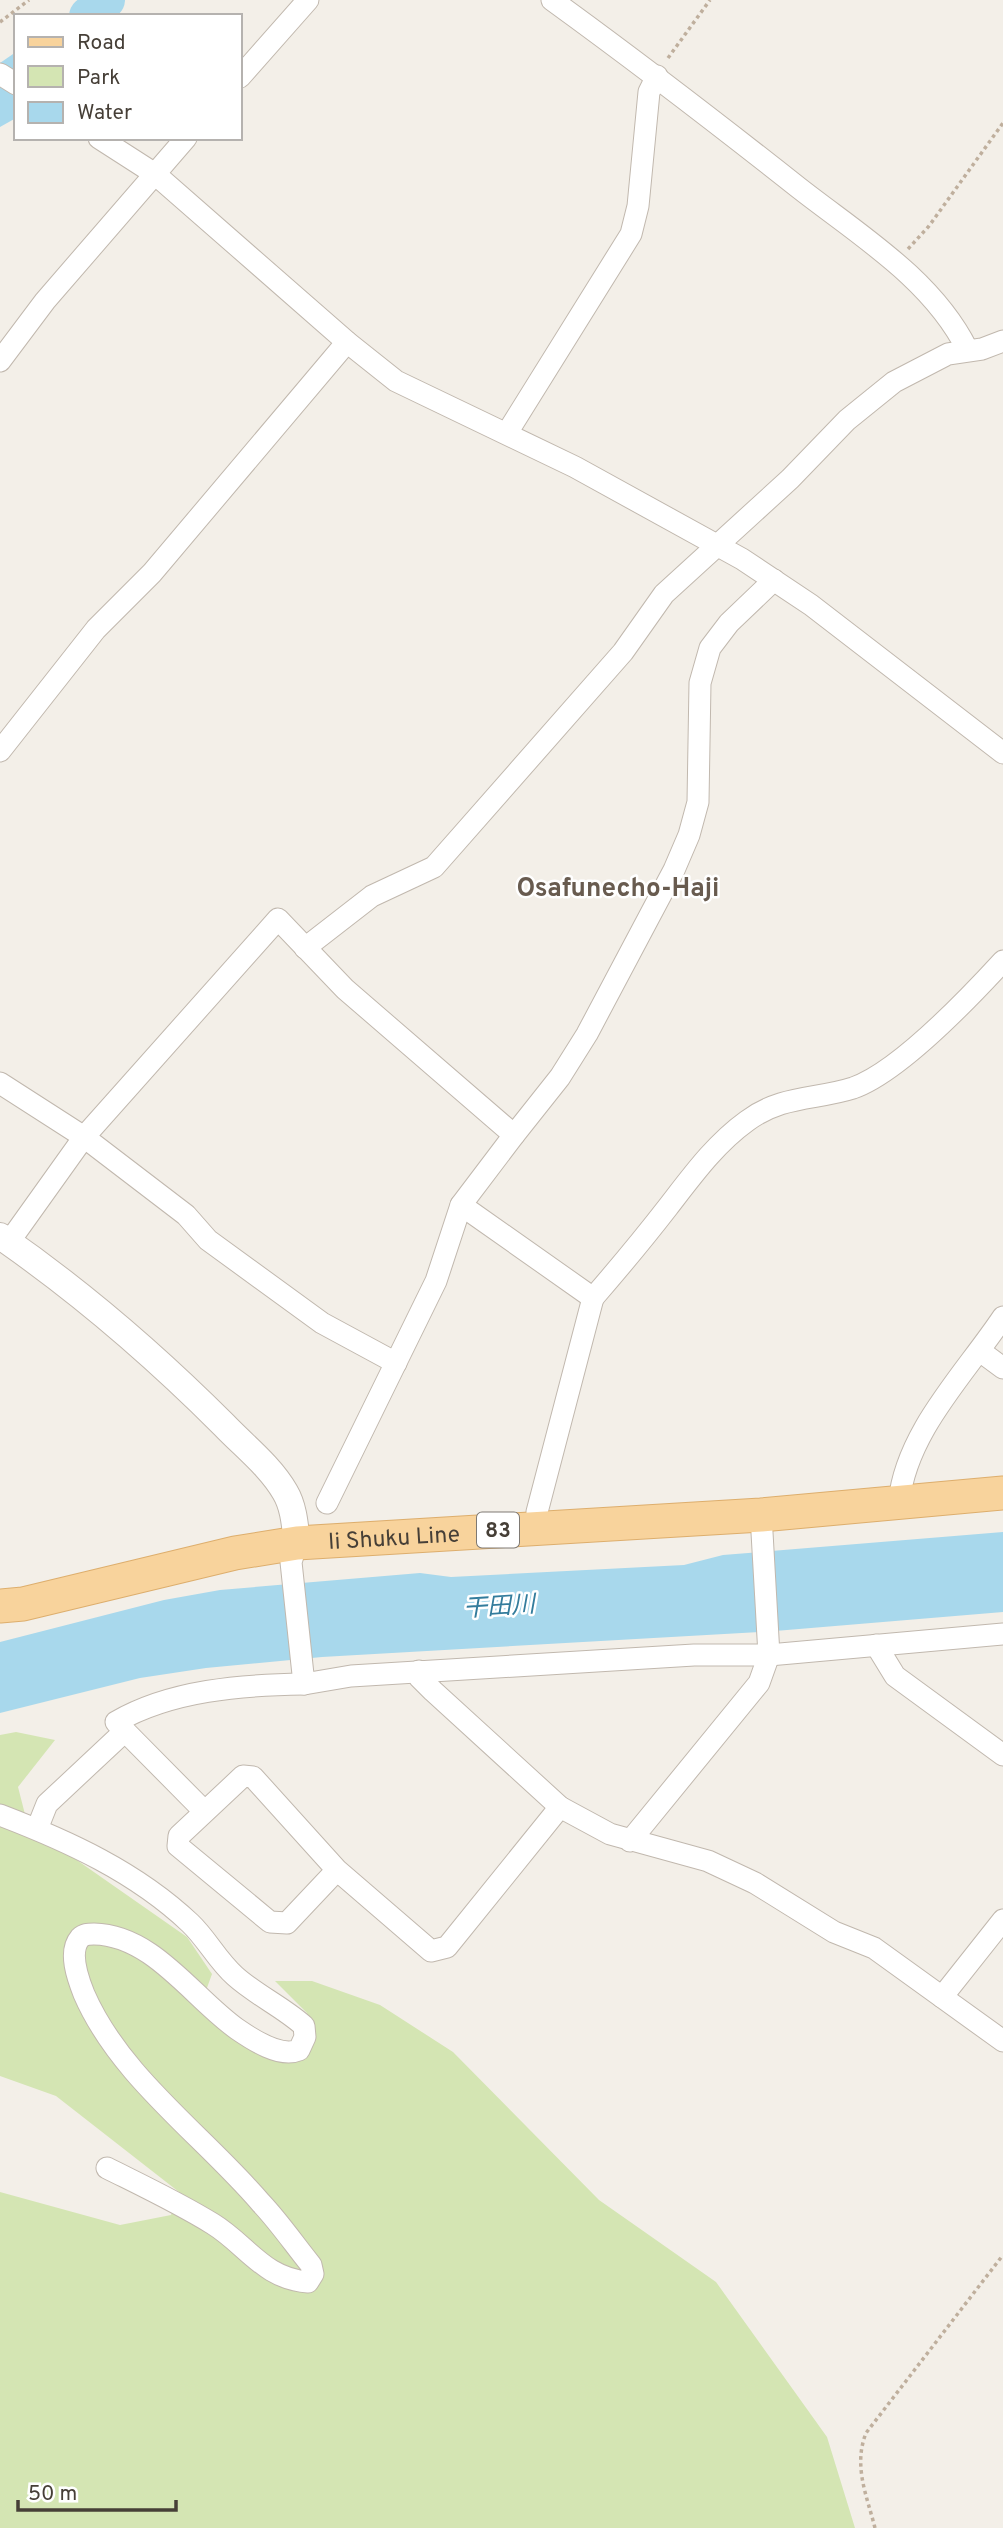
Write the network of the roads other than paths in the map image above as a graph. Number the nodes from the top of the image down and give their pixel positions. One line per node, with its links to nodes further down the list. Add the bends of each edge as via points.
1 (307, 0): 3 (street)
2 (552, 0): 4 (street)
3 (242, 75)
4 (657, 76): 10 (street, via 933,296); 12 (street, via 649,92 631,234)
5 (102, 140): 7 (street)
6 (184, 140): 7 (street)
7 (155, 174): 9 (street); 11 (street, via 45,301)
8 (1003, 341): 10 (street)
9 (347, 342): 12 (street, via 396,381); 15 (street, via 152,573 96,629)
10 (967, 349): 13 (street, via 894,382 847,420)
11 (0, 361)
12 (507, 433): 13 (street)
13 (718, 546): 14 (street); 17 (street, via 664,594 623,652 434,867 372,896)
14 (774, 580): 16 (street); 20 (street, via 710,648 700,683 698,802 674,870 587,1034)
15 (0, 751)
16 (1003, 753)
17 (305, 948): 20 (street, via 388,1028); 21 (street, via 278,919)
18 (1003, 961): 24 (street, via 884,1071 853,1088 770,1106 747,1120 717,1146)
19 (0, 1083): 21 (street)
20 (514, 1135): 22 (street)
21 (84, 1138): 23 (street); 27 (street, via 186,1214 208,1240 248,1270 322,1323)
22 (461, 1205): 24 (street); 27 (street, via 436,1281)
23 (4, 1239): 34 (street, via 103,1312 179,1380 272,1474 286,1494 295,1520)
24 (593, 1298): 33 (street, via 537,1512)
25 (1003, 1317): 26 (street)
26 (980, 1351): 28 (street); 30 (street, via 908,1459)
27 (396, 1363): 31 (street)
28 (1003, 1368)
29 (1003, 1493): 30 (main road, Ii Shuku Line / 83)
30 (900, 1502): 32 (main road, Ii Shuku Line / 83)
31 (327, 1503)
32 (762, 1525): 33 (main road, Ii Shuku Line / 83); 38 (street)
33 (537, 1528): 34 (main road, Ii Shuku Line / 83)
34 (294, 1553): 35 (main road, Ii Shuku Line / 83, via 235,1553); 40 (street)
35 (0, 1606)
36 (1003, 1634): 37 (street)
37 (876, 1645): 38 (street); 42 (street, via 895,1676)
38 (769, 1650): 39 (street); 47 (street, via 759,1683)
39 (419, 1671): 40 (street); 43 (street, via 433,1691)
40 (303, 1678): 41 (street, via 162,1703 116,1722)
41 (125, 1731): 44 (street); 46 (street, via 47,1804)
42 (1003, 1755)
43 (560, 1807): 47 (street); 48 (street, via 447,1947 431,1951)
44 (204, 1811): 48 (street, via 243,1776 253,1777); 48 (street, via 179,1836 178,1846 270,1922 287,1923)
45 (0, 1815): 46 (street)
46 (37, 1829): 52 (street, via 99,1858 170,1907 205,1938 223,1965 304,2026 299,2050 292,2053 264,2045 207,2005 159,1960 104,1934 78,1939 74,1956 98,2025 262,2203 311,2265 313,2274 308,2282 289,2281 260,2266 217,2226)
47 (630, 1841): 50 (street, via 697,1857 755,1883 834,1932 874,1948)
48 (337, 1870)
49 (1003, 1920): 50 (street)
50 (942, 1997): 51 (street)
51 (1003, 2041)
52 (107, 2168)

